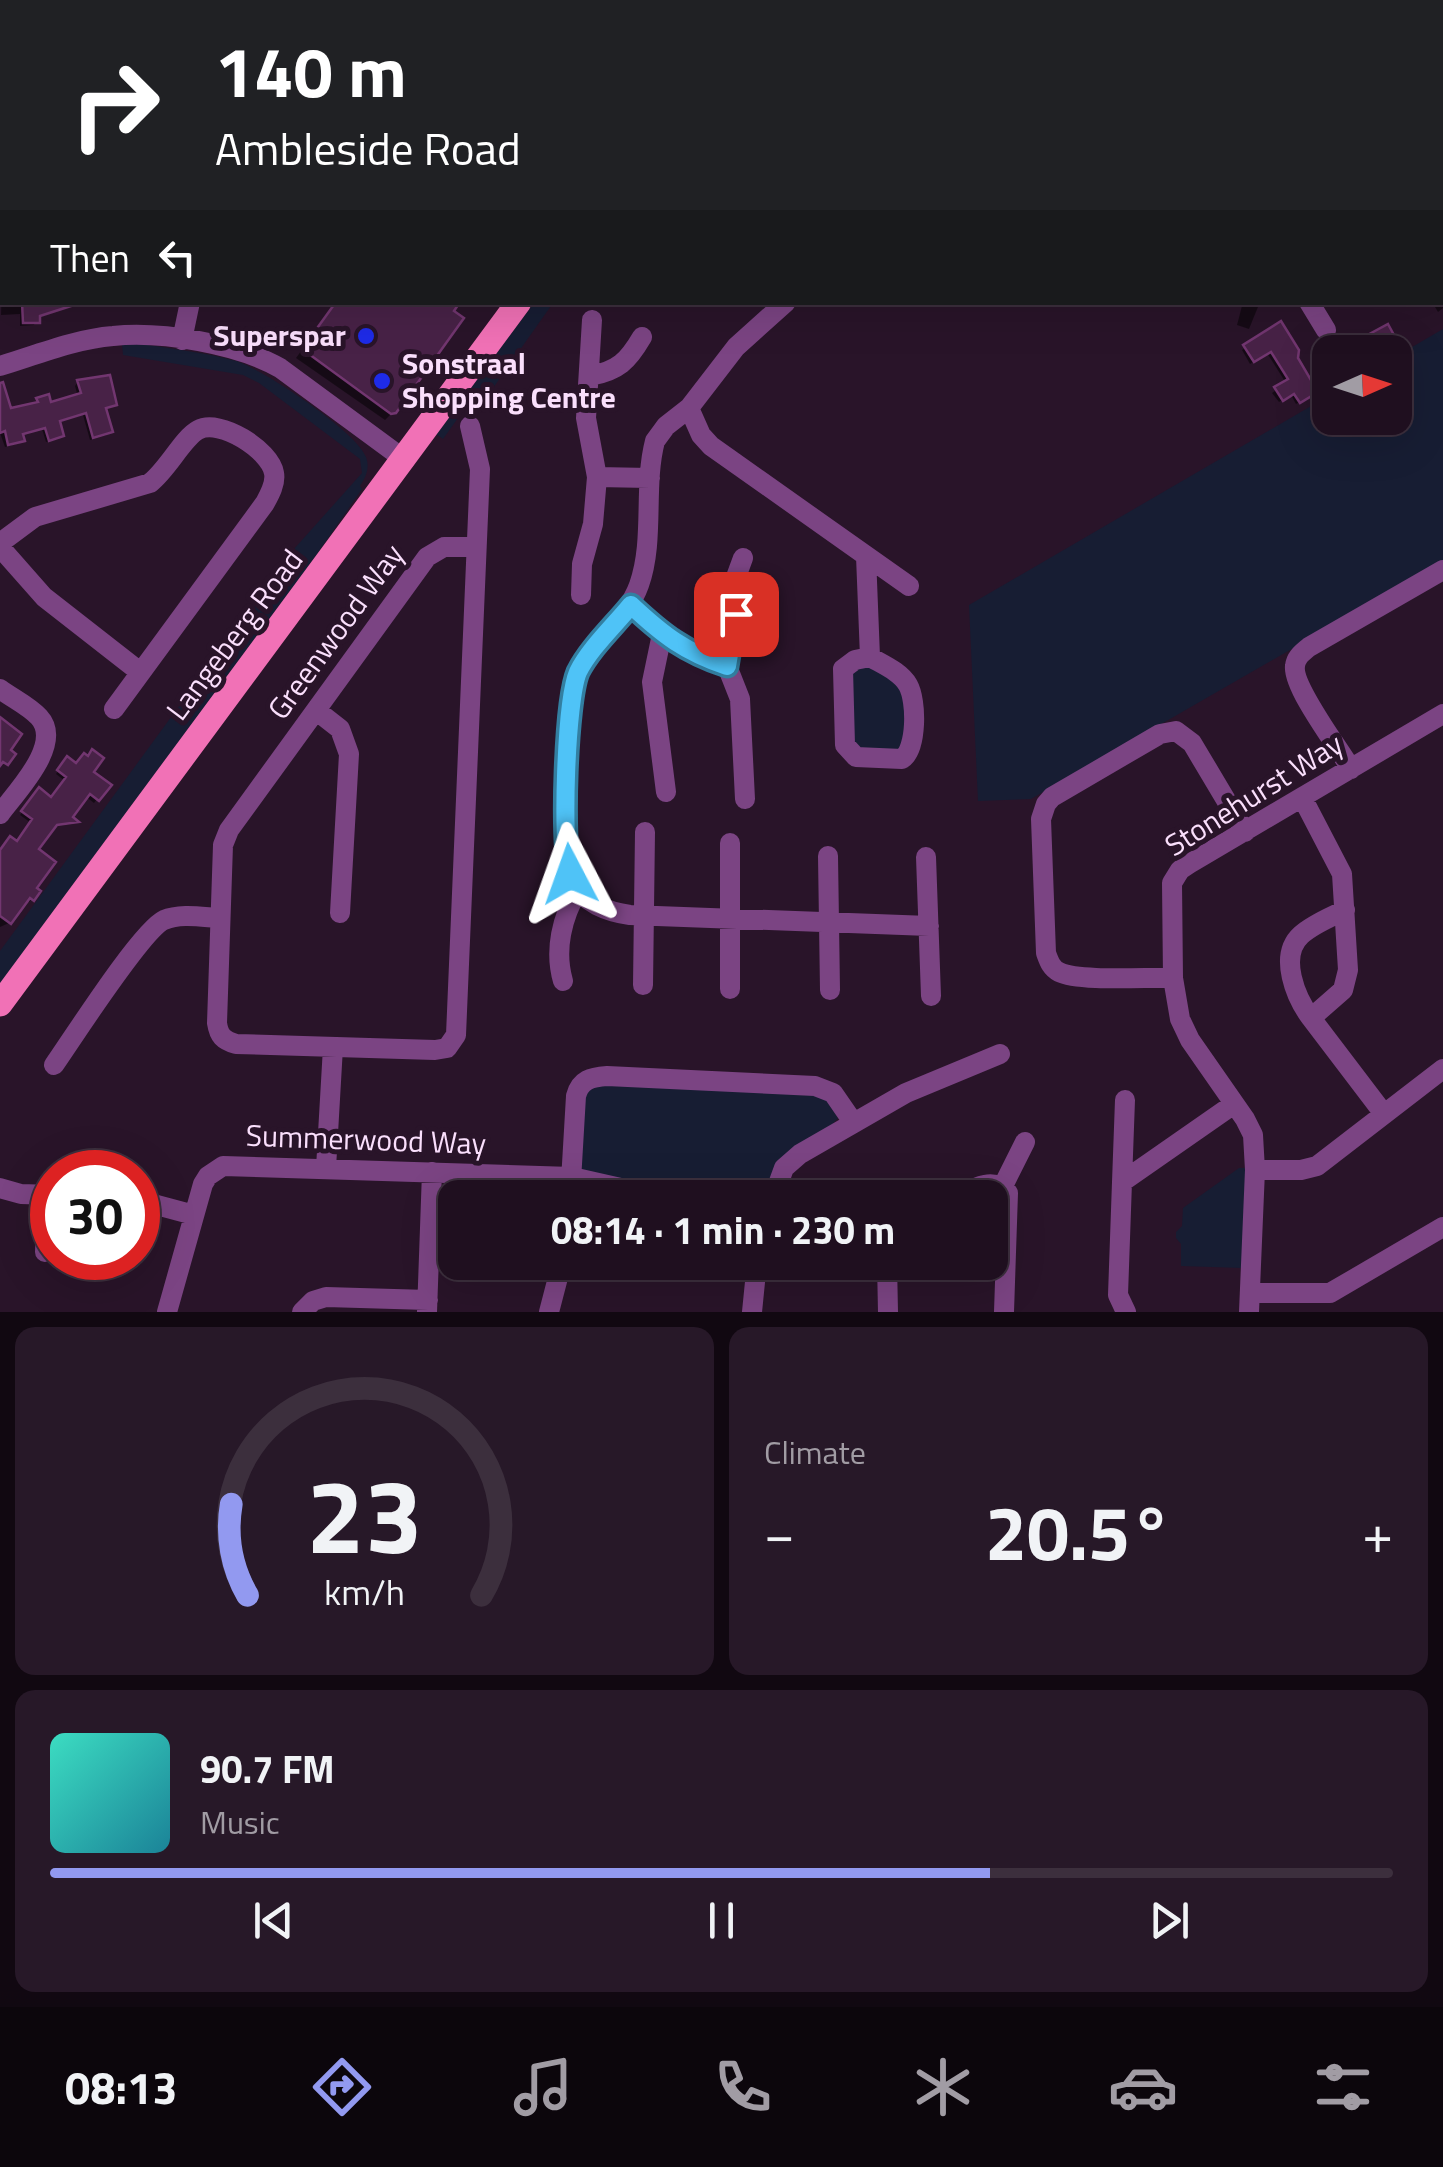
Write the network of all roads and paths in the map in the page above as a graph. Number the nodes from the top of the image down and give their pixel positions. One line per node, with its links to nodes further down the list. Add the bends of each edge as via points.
1 (189, 305): 8 (street)
2 (517, 305): 13 (main road, Langeberg Road)
3 (783, 305): 11 (street, via 736,347)
4 (1311, 305): 6 (street)
5 (592, 320): 10 (street)
6 (1326, 330)
7 (642, 338): 10 (street, via 627,362)
8 (182, 340): 9 (street, via 113,336); 13 (street, via 263,358)
9 (0, 366)
10 (590, 376): 14 (street, via 587,436)
11 (689, 408): 15 (street, via 666,426 653,450); 18 (street, via 711,446)
12 (470, 426): 17 (street, via 480,470)
13 (405, 460): 56 (main road, Langeberg Road)
14 (597, 478): 15 (street); 22 (street)
15 (650, 478): 23 (street, via 643,569)
16 (0, 545): 27 (street, via 44,597); 27 (street, via 35,517 150,483 201,428 226,428 270,462 275,480 266,503)
17 (476, 547): 30 (street, Greenwood Way, via 444,547 426,557); 58 (street, Greenwood Way, via 456,1036 442,1050)
18 (866, 556): 21 (street); 25 (street)
19 (743, 558): 26 (street)
20 (1443, 570): 32 (street, via 1309,647 1296,661 1302,690)
21 (909, 586)
22 (581, 595)
23 (631, 605): 24 (street); 42 (street, via 580,668 571,695 565,848)
24 (662, 634): 26 (street); 33 (street, via 652,692)
25 (870, 657): 25 (street, via 842,669 845,745 856,757 902,759 914,740 910,688)
26 (727, 666): 34 (street, via 740,699)
27 (140, 672): 29 (street)
28 (0, 689): 36 (street, via 39,717 47,734 39,761)
29 (114, 708)
30 (317, 710): 44 (street, via 340,729 349,754); 46 (street, Greenwood Way, via 229,830)
31 (1441, 720): 32 (street, Stonehurst Way)
32 (1351, 769): 35 (street, Stonehurst Way)
33 (666, 792)
34 (745, 799)
35 (1304, 799): 38 (street, Stonehurst Way); 43 (street, via 1342,874)
36 (0, 814)
37 (644, 832): 45 (street)
38 (1244, 832): 50 (street, Stonehurst Way, via 1175,876); 50 (street, via 1188,737 1176,731 1160,734 1046,804 1041,830 1050,964 1075,976)
39 (730, 843): 47 (street)
40 (828, 856): 48 (street)
41 (926, 858): 49 (street)
42 (578, 890): 45 (street, via 602,909); 51 (street, via 561,931)
43 (1345, 910): 57 (street, via 1346,982); 57 (street, via 1304,932 1292,950 1295,993)
44 (340, 913)
45 (644, 916): 47 (street); 52 (street)
46 (220, 918): 58 (street, Greenwood Way, via 218,1034 236,1044); 60 (street, via 173,917 156,925)
47 (731, 919): 48 (street); 53 (street)
48 (829, 922): 49 (street); 54 (street)
49 (929, 926): 55 (street)
50 (1173, 978): 63 (street, Stonehurst Way, via 1184,1028)
51 (563, 980)
52 (643, 985)
53 (730, 988)
54 (830, 990)
55 (932, 996)
56 (0, 1004)
57 (1311, 1018): 64 (street)
58 (333, 1047): 69 (street)
59 (1000, 1054): 65 (street)
60 (54, 1065)
61 (1443, 1069): 64 (street)
62 (1125, 1100): 66 (street)
63 (1234, 1104): 68 (street); 70 (street, Stonehurst Way, via 1252,1135)
64 (1384, 1114): 70 (street, via 1318,1166)
65 (853, 1122): 73 (street, via 833,1093 815,1086 597,1077 577,1090); 74 (street, via 789,1162)
66 (1124, 1122): 68 (street); 76 (street)
67 (1025, 1142): 75 (street)
68 (1150, 1162): 76 (street)
69 (326, 1168): 71 (street, Summerwood Way); 81 (street, Summerwood Way, via 223,1166 205,1180)
70 (1255, 1170): 88 (street, Stonehurst Way)
71 (432, 1172): 72 (street, Summerwood Way); 89 (street)
72 (502, 1180)
73 (571, 1180)
74 (777, 1180)
75 (1005, 1180)
76 (1122, 1182): 96 (street, via 1118,1295)
77 (0, 1188): 79 (street)
78 (1008, 1193): 83 (street)
79 (30, 1194)
80 (160, 1206): 81 (street)
81 (194, 1215): 90 (street, Summerwood Way)
82 (1443, 1227): 88 (street, via 1330,1293)
83 (1008, 1240)
84 (557, 1280): 92 (street)
85 (755, 1280): 93 (street)
86 (887, 1280): 94 (street)
87 (1006, 1280): 95 (street)
88 (1249, 1302)
89 (428, 1306): 91 (street, via 326,1297)
90 (167, 1312)
91 (302, 1312)
92 (548, 1312)
93 (752, 1312)
94 (888, 1312)
95 (1004, 1312)
96 (1126, 1312)

